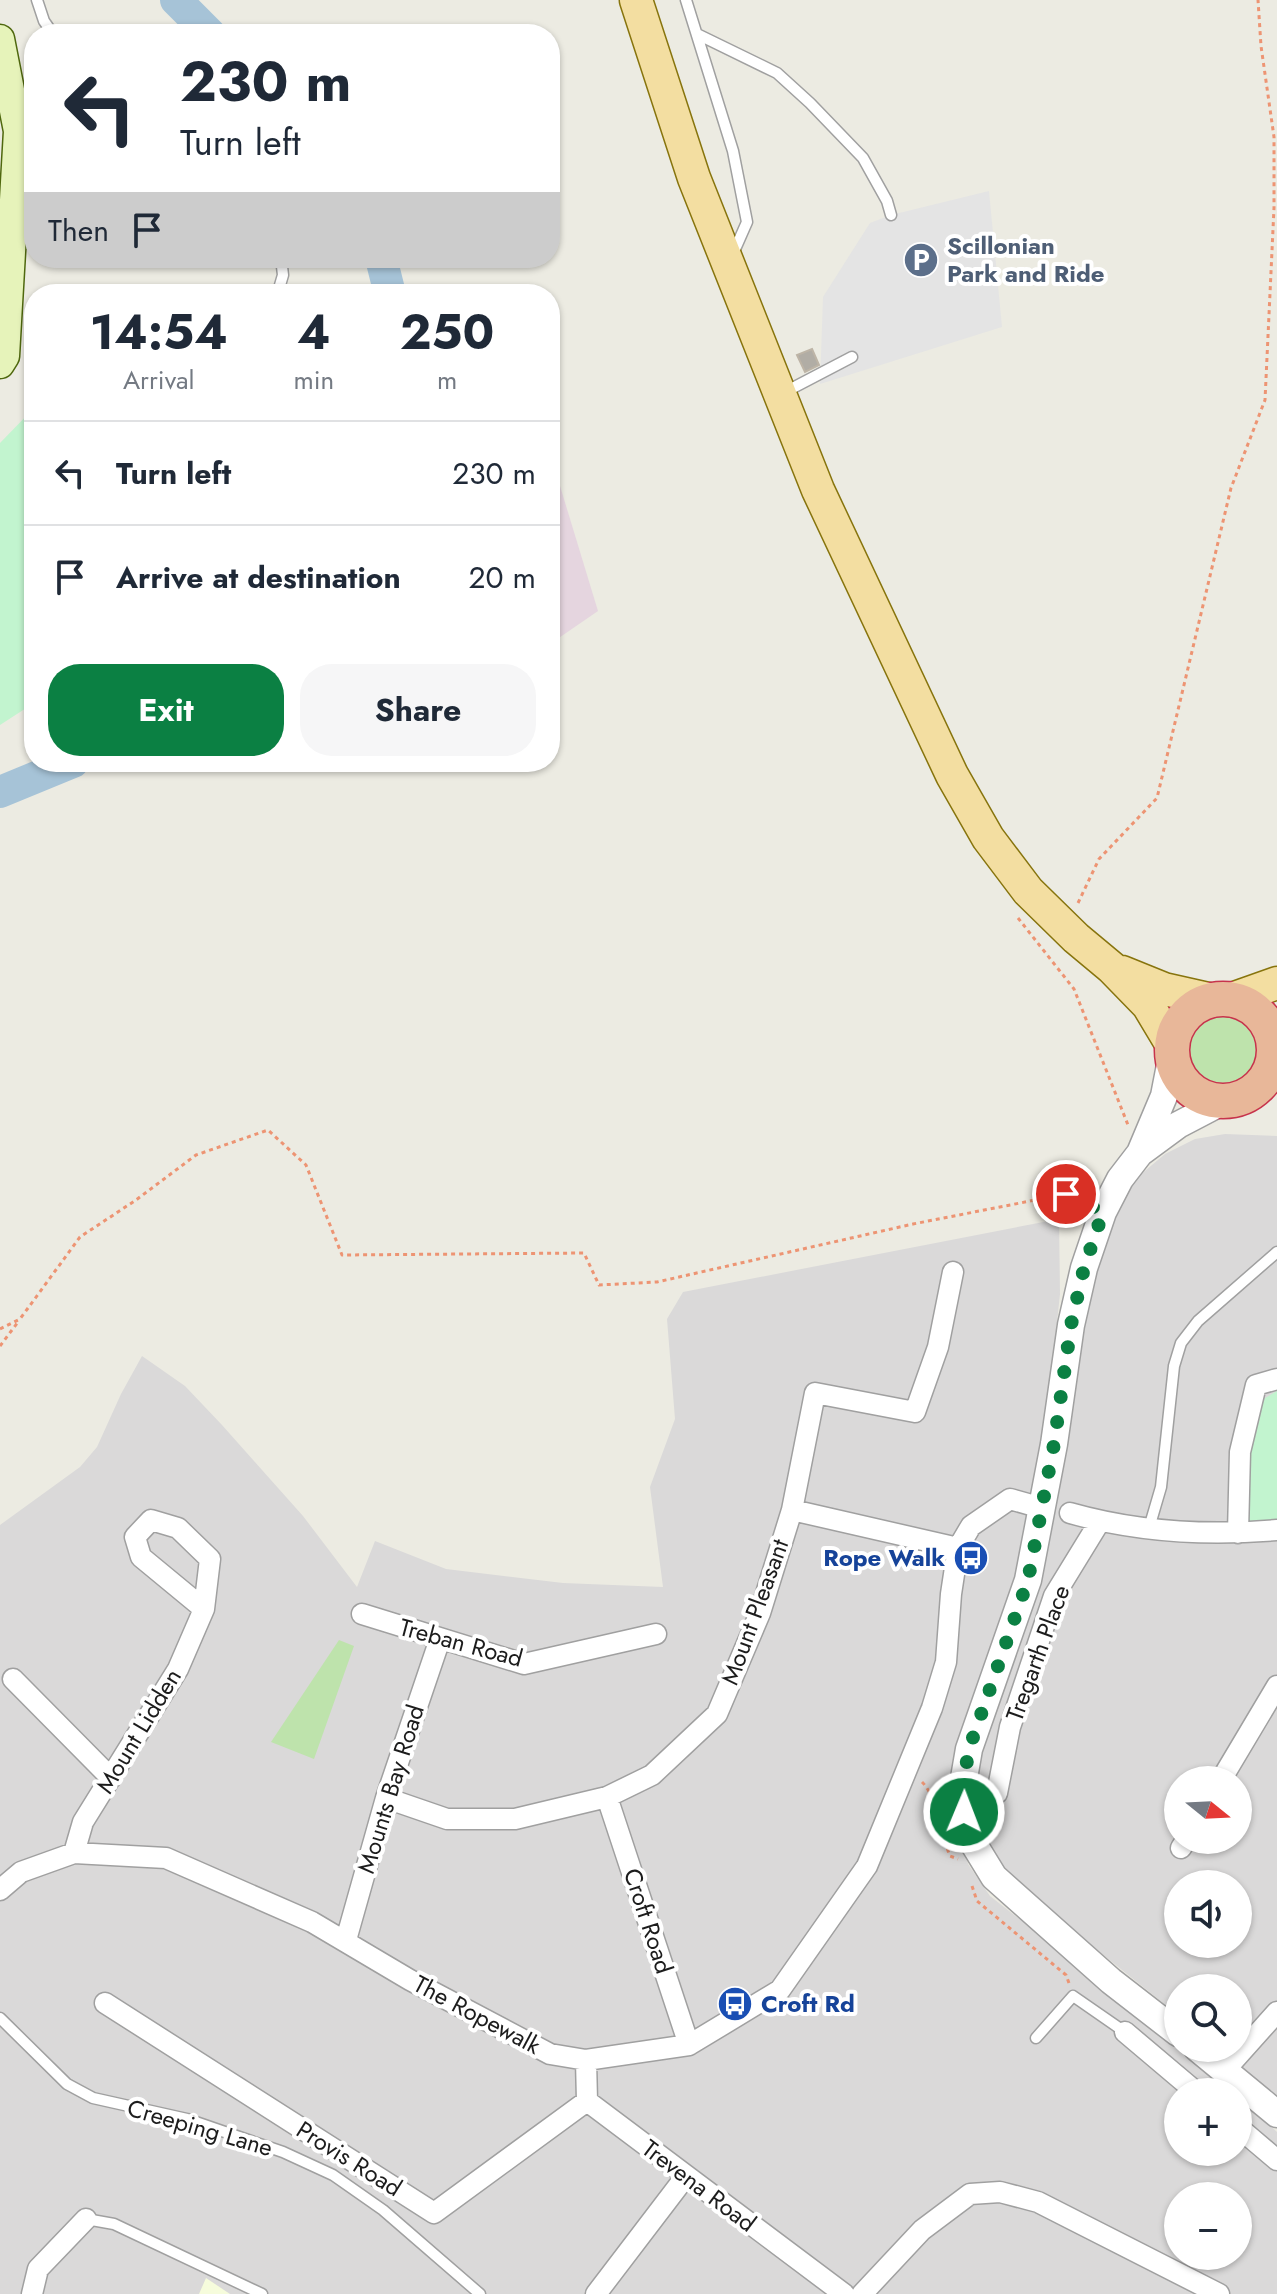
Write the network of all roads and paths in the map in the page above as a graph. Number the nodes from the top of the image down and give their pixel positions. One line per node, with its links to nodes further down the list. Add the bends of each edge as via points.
1 (37, 0): 5 (lane)
2 (636, 0): 10 (main road)
3 (686, 0): 6 (lane)
4 (1258, 0): 14 (path, via 1274,137 1265,400 1231,488 1157,798 1099,859 1078,902)
5 (46, 24)
6 (697, 34): 9 (lane, via 777,73 810,103 863,158); 10 (lane, via 733,151 747,222)
7 (0, 39): 8 (main road)
8 (9, 129): 12 (main road, via 20,200)
9 (891, 215)
10 (728, 266): 13 (main road)
11 (852, 357): 13 (lane)
12 (0, 364)
13 (780, 395): 15 (main road, via 818,490 952,775 988,838 1028,891)
14 (1082, 908)
15 (1112, 968): 17 (main road, via 1164,989); 19 (main road, via 1150,1007)
16 (1277, 983): 17 (main road)
17 (1221, 1000): 18 (highway, via 1244,1003 1257,1012); 19 (highway, via 1185,1016)
18 (1275, 1042): 20 (highway, via 1268,1074 1257,1089)
19 (1172, 1050): 20 (highway, via 1179,1077 1190,1090 1205,1098); 22 (street, via 1164,1096)
20 (1231, 1100): 21 (highway); 22 (street, via 1178,1125)
21 (1277, 1105)
22 (1140, 1153): 23 (street)
23 (1103, 1212): 26 (path, via 1066,1194 657,1282 599,1285 584,1253 342,1255 306,1165 268,1130 196,1155 80,1237); 30 (street, via 1071,1325)
24 (1277, 1252): 34 (lane, via 1198,1321 1181,1343 1161,1487)
25 (953, 1272): 31 (street, Mount Pleasant, via 938,1347 915,1412 815,1393)
26 (20, 1319): 27 (path); 28 (path)
27 (0, 1329)
28 (0, 1346)
29 (1277, 1379): 36 (street, via 1256,1385 1240,1452)
30 (1042, 1508): 37 (street, via 1010,1499 971,1526); 51 (street, via 1028,1580 969,1749 964,1812)
31 (792, 1510): 37 (street); 48 (street, Mount Pleasant, via 760,1613 717,1714 652,1775)
32 (1070, 1513): 33 (street)
33 (1100, 1521): 34 (street); 47 (street, Tregarth Place, via 1054,1596 1010,1727)
34 (1149, 1528): 36 (street)
35 (1277, 1530): 36 (street)
36 (1238, 1533)
37 (958, 1548): 45 (street, The Ropewalk, via 946,1662)
38 (204, 1609): 46 (street, Mount Lidden, via 178,1669)
39 (362, 1614): 41 (street, Treban Road)
40 (656, 1634): 41 (street, Treban Road, via 524,1664)
41 (440, 1639): 49 (street, Mounts Bay Road)
42 (13, 1679): 46 (street)
43 (1277, 1686): 44 (street)
44 (1229, 1766)
45 (907, 1769): 51 (path, via 927,1787 950,1856); 61 (street, The Ropewalk, via 867,1866 780,1990)
46 (111, 1778): 50 (street, Mount Lidden, via 83,1822)
47 (997, 1793)
48 (607, 1797): 49 (street, Mount Pleasant, via 515,1819 447,1819); 61 (street, Croft Road)
49 (386, 1798): 53 (street, Mounts Bay Road)
50 (74, 1853): 52 (street, via 21,1872); 53 (street, The Ropewalk, via 166,1858)
51 (978, 1874): 54 (path, via 977,1901 1066,1975); 58 (street, via 994,1877)
52 (0, 1890)
53 (346, 1940): 62 (street, The Ropewalk, via 550,2054)
54 (1073, 1996): 59 (lane); 60 (lane)
55 (105, 2003): 66 (street, Provis Road, via 434,2213)
56 (1277, 2012): 64 (street)
57 (0, 2018): 74 (lane, Creeping Lane, via 67,2084 93,2098 187,2119 333,2175 383,2210)
58 (1164, 2022)
59 (1125, 2032): 65 (street)
60 (1036, 2038)
61 (689, 2045): 62 (street, The Ropewalk)
62 (586, 2060): 66 (street)
63 (1215, 2062): 64 (street)
64 (1225, 2070): 67 (street)
65 (1179, 2078)
66 (587, 2101): 70 (street, Trevena Road)
67 (1277, 2114)
68 (1252, 2139): 69 (street)
69 (1277, 2160)
70 (686, 2176): 75 (street); 76 (street, Trevena Road)
71 (86, 2219): 72 (street, via 38,2269); 73 (lane, via 114,2224)
72 (32, 2294)
73 (262, 2294)
74 (480, 2294)
75 (596, 2294)
76 (844, 2294)
77 (862, 2294): 78 (street, via 922,2230 970,2194 1000,2192 1038,2202)
78 (1219, 2294)

